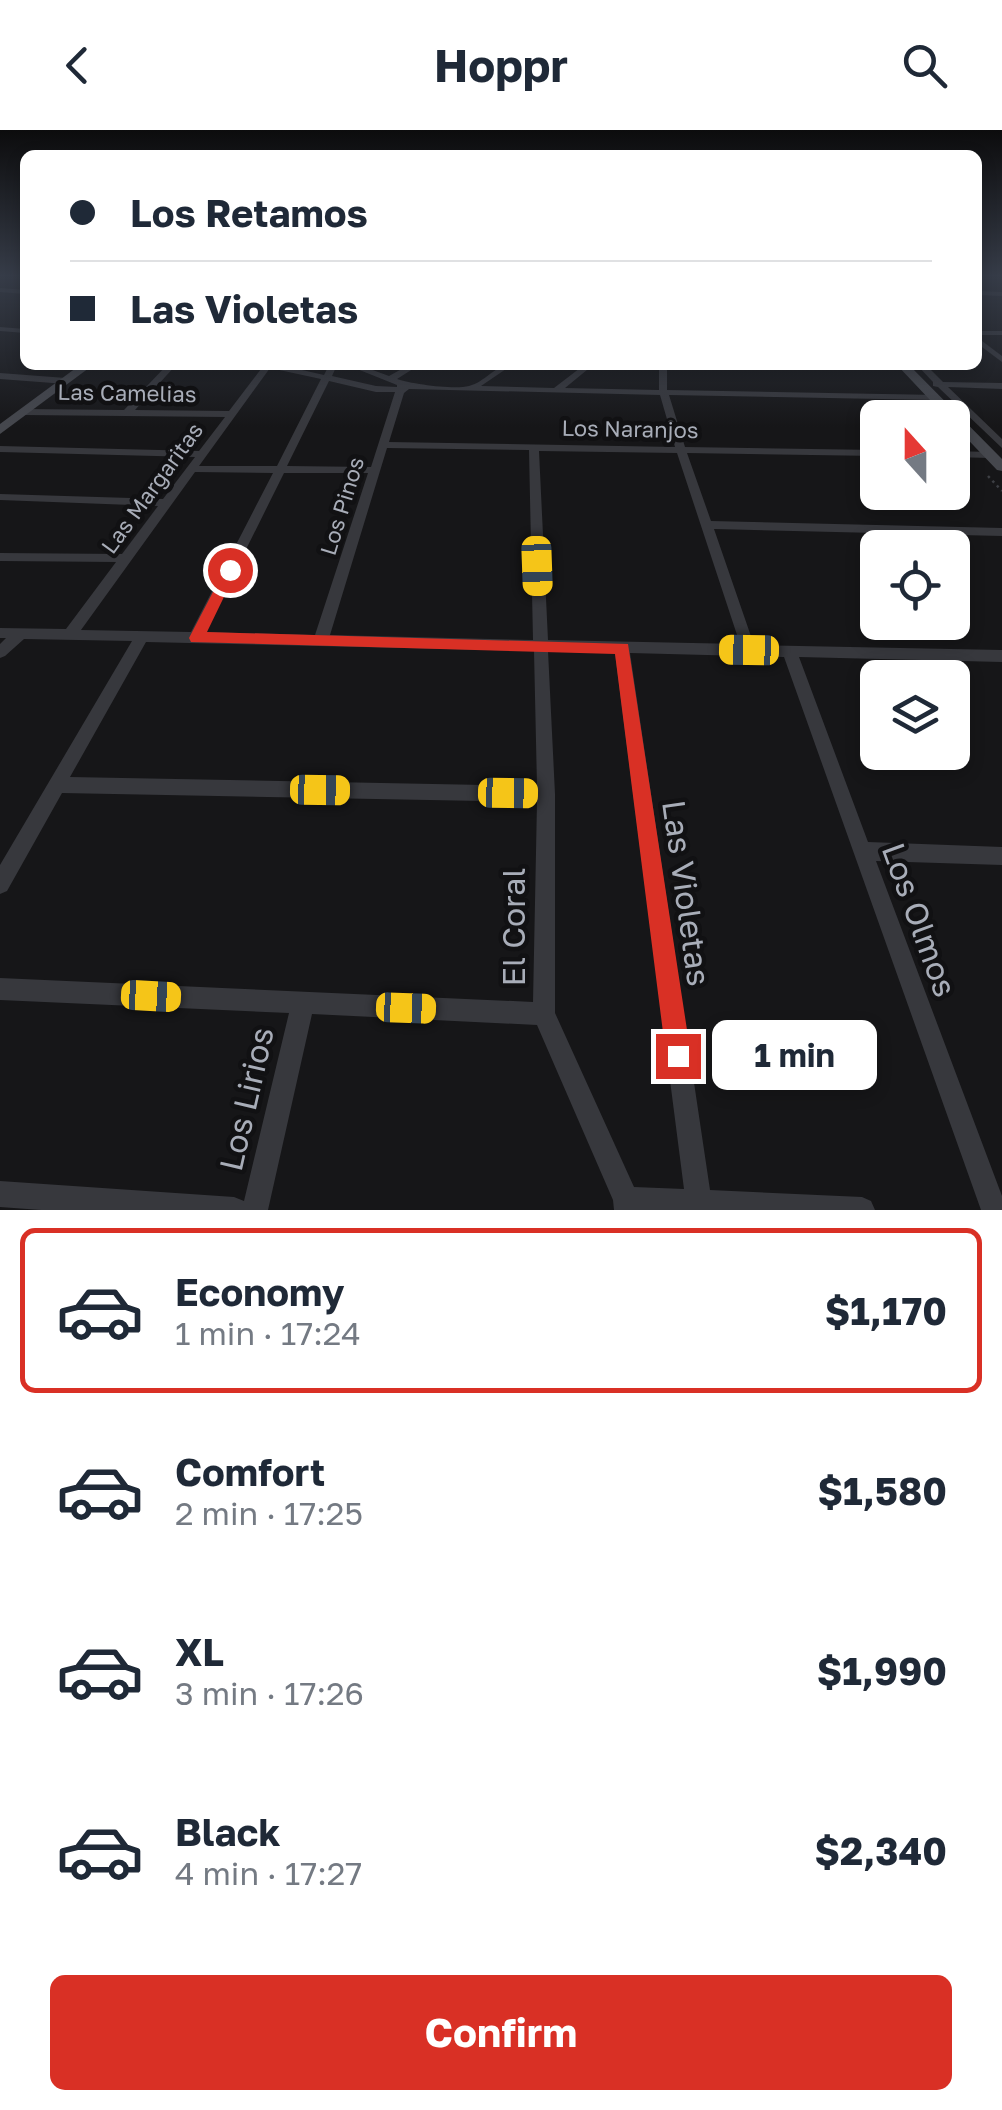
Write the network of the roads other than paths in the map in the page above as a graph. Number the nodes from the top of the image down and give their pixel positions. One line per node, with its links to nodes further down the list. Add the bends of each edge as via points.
1 (982, 340): 2 (street)
2 (1001, 358)
3 (80, 370): 15 (main road)
4 (167, 370): 23 (street)
5 (264, 370): 24 (street, Las Margaritas)
6 (364, 370): 16 (street)
7 (412, 370): 16 (street)
8 (500, 370): 18 (street)
9 (583, 370): 19 (street)
10 (663, 370): 20 (street)
11 (907, 370): 21 (main road)
12 (924, 370): 21 (street)
13 (330, 371): 16 (street, via 376,389); 35 (street)
14 (0, 376): 15 (street)
15 (66, 380): 22 (main road)
16 (401, 385): 18 (street); 26 (street, Los Pinos)
17 (1002, 386): 21 (street)
18 (473, 388): 19 (street)
19 (558, 390): 20 (street)
20 (663, 391): 21 (street); 30 (street)
21 (937, 391): 29 (main road)
22 (24, 412): 23 (street, Las Camelias); 25 (main road)
23 (126, 414): 24 (street, Las Camelias)
24 (230, 414): 32 (street, Las Margaritas)
25 (0, 430)
26 (382, 445): 27 (street, Los Naranjos); 36 (street, Los Pinos)
27 (534, 448): 30 (street, Los Naranjos); 49 (street, El Coral)
28 (0, 449): 32 (street)
29 (994, 449): 33 (main road)
30 (681, 450): 31 (street, Los Naranjos); 39 (street)
31 (860, 453)
32 (202, 454): 34 (street, Las Margaritas)
33 (1002, 467)
34 (191, 469): 35 (street); 38 (street, Las Margaritas)
35 (282, 469): 36 (street); 47 (street)
36 (374, 470): 48 (street, Los Pinos)
37 (0, 497): 38 (street)
38 (167, 502): 42 (street, Las Margaritas)
39 (706, 525): 40 (street); 51 (street)
40 (1002, 532)
41 (0, 557): 42 (street)
42 (126, 558): 45 (street, Las Margaritas)
43 (0, 633): 44 (street)
44 (21, 633): 45 (street); 53 (street)
45 (70, 634): 46 (street)
46 (142, 636): 47 (street); 55 (street)
47 (196, 638): 48 (street)
48 (321, 640): 49 (street)
49 (539, 646): 50 (street); 56 (street, El Coral)
50 (622, 648): 51 (street); 65 (street, Las Violetas)
51 (749, 650): 52 (street)
52 (788, 651): 54 (street); 57 (street, Los Olmos)
53 (0, 652)
54 (1002, 656)
55 (57, 785): 56 (street); 59 (street)
56 (546, 794): 62 (street, El Coral)
57 (862, 852): 58 (street); 69 (street, Los Olmos)
58 (1002, 856)
59 (0, 884)
60 (0, 990): 61 (street)
61 (303, 1003): 62 (street); 67 (street, Los Lirios)
62 (544, 1014): 64 (street, El Coral)
63 (0, 1194): 66 (street)
64 (626, 1205): 65 (street)
65 (699, 1205): 68 (street)
66 (234, 1210)
67 (255, 1210)
68 (862, 1210)
69 (994, 1210)

